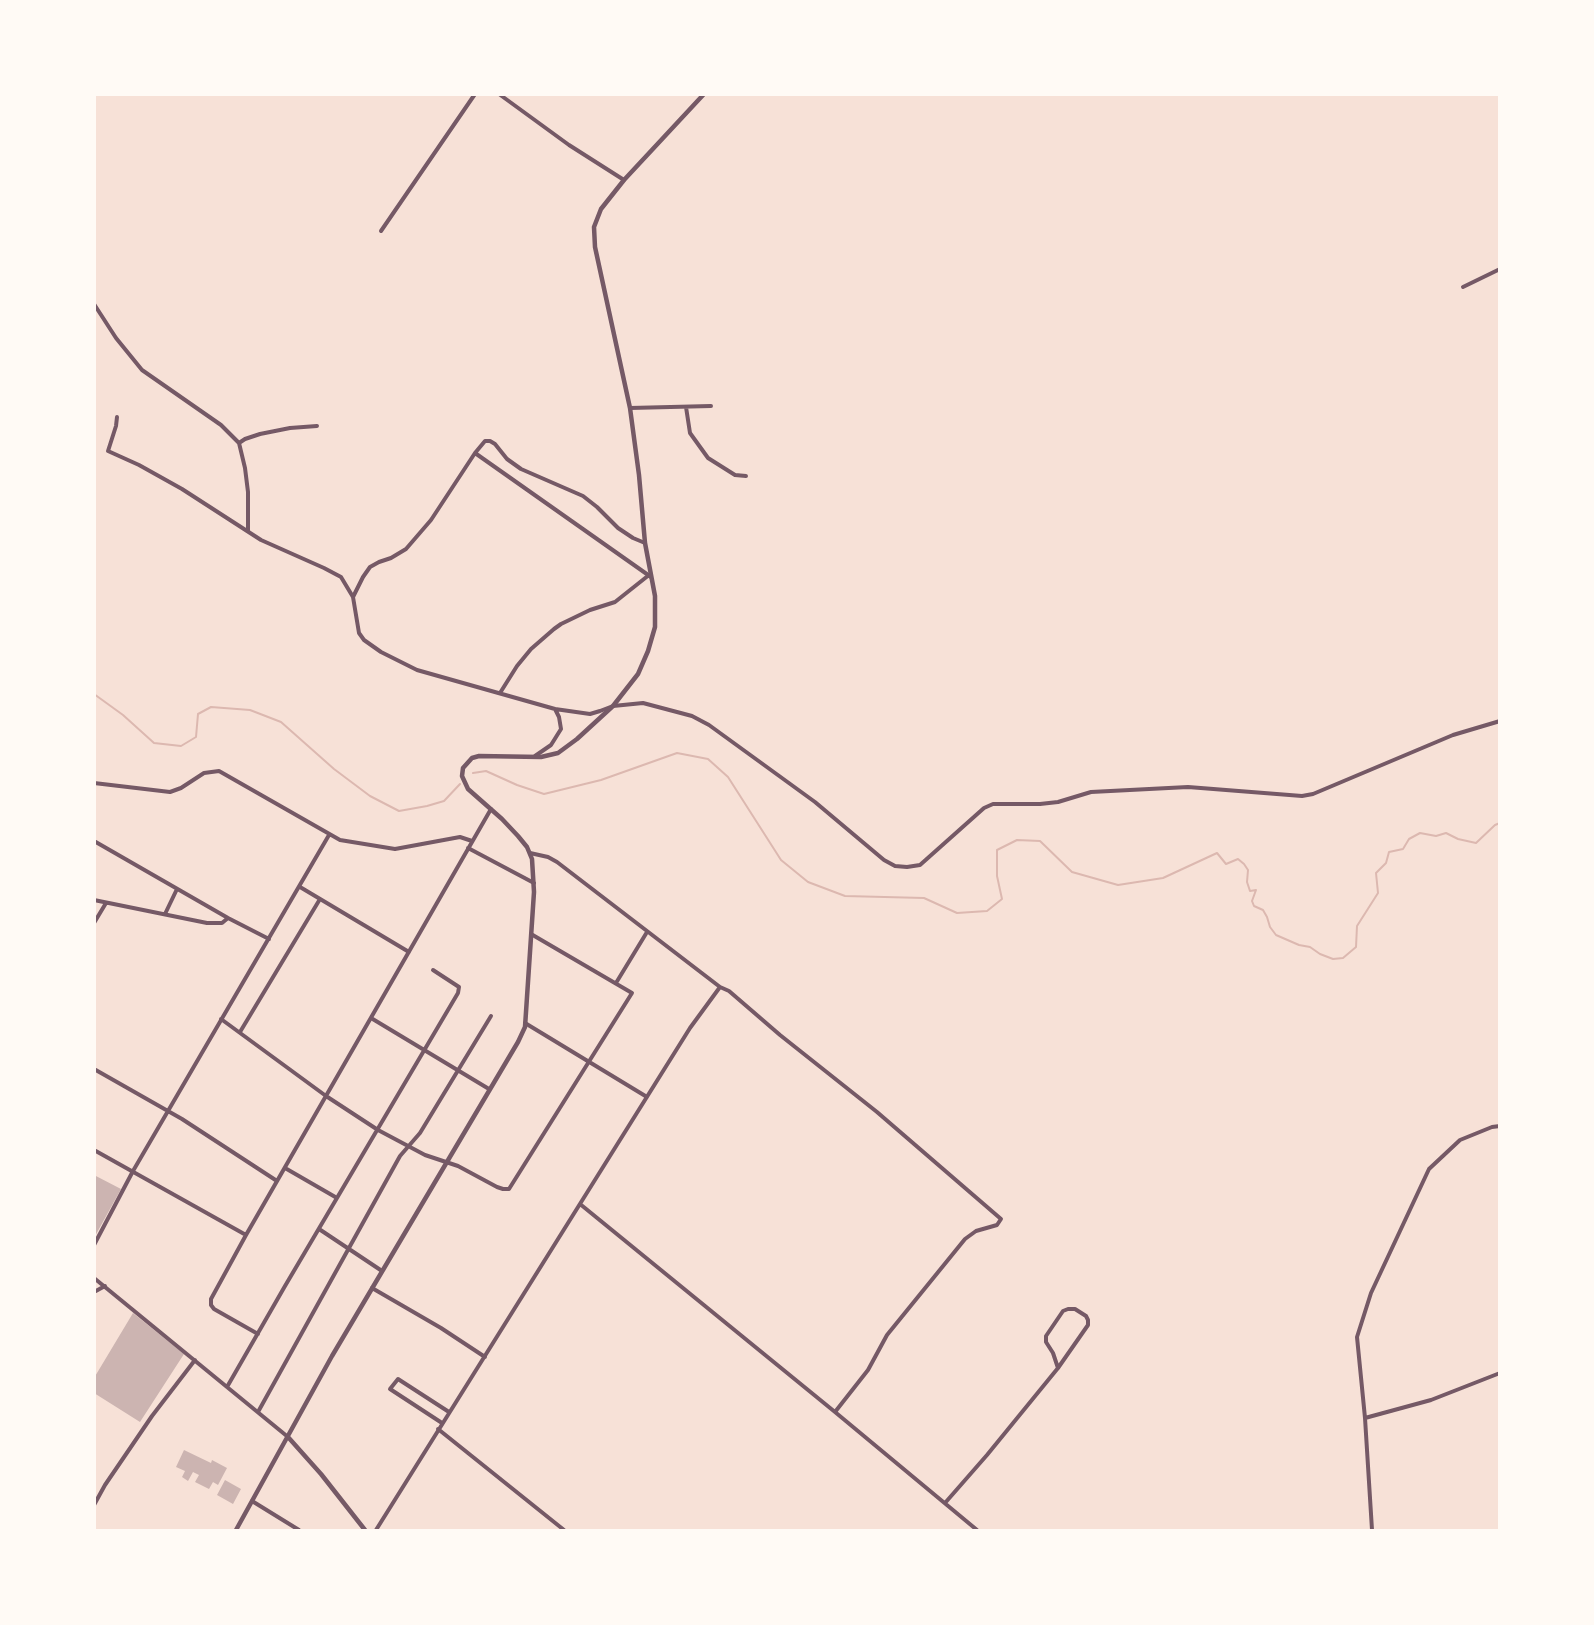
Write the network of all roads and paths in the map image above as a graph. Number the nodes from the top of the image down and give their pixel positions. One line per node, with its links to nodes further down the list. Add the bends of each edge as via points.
1 (475, 94): 5 (street)
2 (499, 94): 4 (street)
3 (704, 94): 4 (street)
4 (624, 180): 11 (street, via 601,209 594,247)
5 (381, 231)
6 (1500, 269): 7 (street)
7 (1463, 287)
8 (94, 304): 14 (street, via 142,370 215,420)
9 (711, 406): 10 (street)
10 (686, 407): 11 (street); 16 (street, via 690,433 708,458)
11 (630, 408): 18 (street)
12 (117, 417): 17 (street, via 108,452 172,483)
13 (316, 426): 14 (street, via 260,434)
14 (239, 443): 17 (street, via 248,492)
15 (475, 453): 18 (street, via 485,441 490,441 513,465 583,496 618,528); 19 (street); 20 (street, via 431,520 406,549 370,567)
16 (746, 476)
17 (248, 531): 20 (street, via 341,577)
18 (645, 543): 19 (street)
19 (651, 577): 21 (street, via 615,602 554,629 531,649); 22 (street, via 655,627 648,651 638,674)
20 (353, 597): 21 (street, via 360,633 381,652 417,670)
21 (500, 693): 23 (street)
22 (613, 706): 23 (street, via 590,714); 24 (street, via 643,703 692,716 815,802 884,861 907,867 920,865 993,804 1040,804 1091,792 1188,787 1302,796 1453,735); 25 (street, via 558,753)
23 (555, 710): 25 (street, via 561,729 551,745)
24 (1500, 721)
25 (535, 756): 27 (street, via 484,756 467,762 463,780)
26 (94, 783): 28 (street, via 170,792 204,773 221,771)
27 (490, 809): 30 (street); 32 (street)
28 (329, 835): 30 (street, via 345,842 395,849 450,838); 34 (street)
29 (94, 841): 35 (street)
30 (472, 841): 31 (street)
31 (468, 848): 33 (street); 45 (street)
32 (530, 853): 33 (street); 42 (street, via 558,862)
33 (534, 883): 43 (street)
34 (300, 887): 36 (street); 44 (street)
35 (177, 889): 39 (street); 40 (street)
36 (320, 899): 45 (street); 53 (street)
37 (94, 900): 38 (street)
38 (106, 903): 39 (street); 41 (street)
39 (165, 914): 40 (street, via 214,924)
40 (228, 918): 44 (street)
41 (94, 923)
42 (647, 932): 47 (street); 48 (street)
43 (531, 933): 47 (street); 52 (street)
44 (268, 939): 51 (street)
45 (409, 952): 50 (street)
46 (433, 970): 54 (street, via 459,990)
47 (616, 983): 55 (street, via 632,993)
48 (720, 987): 60 (street); 89 (street, via 877,1112 1001,1219 997,1225 976,1231 966,1239 894,1327 868,1370)
49 (491, 1016): 57 (street)
50 (371, 1018): 54 (street); 59 (street)
51 (221, 1019): 53 (street); 61 (street)
52 (525, 1023): 55 (street); 58 (street)
53 (240, 1032): 59 (street)
54 (424, 1050): 57 (street); 63 (street)
55 (589, 1062): 60 (street); 66 (street, via 511,1188 503,1189)
56 (94, 1069): 61 (street)
57 (458, 1070): 58 (street); 64 (street)
58 (489, 1089): 66 (street)
59 (326, 1096): 63 (street); 67 (street)
60 (647, 1097): 71 (street)
61 (168, 1110): 68 (street); 69 (street)
62 (1500, 1126): 90 (street, via 1460,1140 1429,1169 1371,1293 1357,1337)
63 (378, 1130): 64 (street); 70 (street)
64 (408, 1147): 66 (street); 75 (street)
65 (94, 1150): 68 (street)
66 (447, 1162): 76 (street)
67 (285, 1167): 69 (street); 70 (street)
68 (133, 1171): 73 (street); 74 (street)
69 (277, 1181): 73 (street)
70 (337, 1198): 72 (street)
71 (580, 1204): 82 (street); 89 (street)
72 (319, 1229): 75 (street); 81 (street)
73 (246, 1235): 81 (street, via 211,1303 214,1309)
74 (94, 1245)
75 (349, 1249): 76 (street); 87 (street)
76 (382, 1271): 79 (street)
77 (94, 1278): 78 (street)
78 (105, 1286): 80 (street); 83 (street)
79 (372, 1288): 82 (street); 93 (street)
80 (94, 1292)
81 (258, 1334): 86 (street)
82 (484, 1357): 88 (street)
83 (195, 1360): 86 (street); 96 (street, via 152,1416)
84 (1058, 1368): 84 (street, via 1088,1326 1086,1316 1075,1309 1064,1311 1046,1336); 95 (street)
85 (1500, 1373): 90 (street, via 1431,1400)
86 (227, 1387): 87 (street)
87 (258, 1412): 93 (street)
88 (449, 1412): 91 (street); 91 (street, via 398,1379 390,1389)
89 (835, 1412): 95 (street)
90 (1365, 1418): 103 (street)
91 (442, 1423): 92 (street)
92 (438, 1429): 100 (street); 101 (street)
93 (288, 1437): 94 (street); 99 (street)
94 (251, 1501): 97 (street); 98 (street)
95 (945, 1503): 102 (street)
96 (94, 1505)
97 (236, 1530)
98 (299, 1530)
99 (365, 1530)
100 (376, 1530)
101 (564, 1530)
102 (977, 1530)
103 (1372, 1530)

